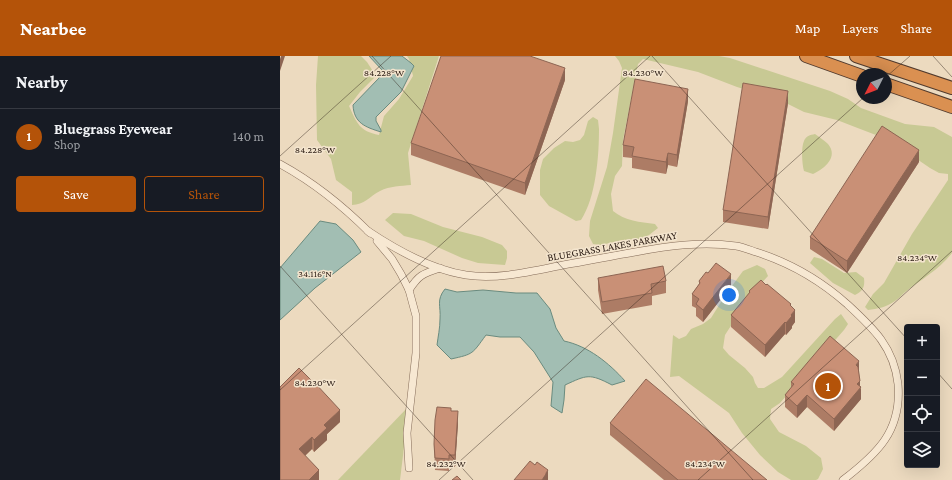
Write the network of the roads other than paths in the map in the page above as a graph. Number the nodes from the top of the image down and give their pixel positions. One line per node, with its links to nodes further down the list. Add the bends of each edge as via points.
1 (806, 56): 3 (highway)
2 (856, 56): 5 (highway)
3 (856, 74)
4 (892, 86): 6 (highway)
5 (952, 88)
6 (952, 107)
7 (280, 164): 8 (street, BLUEGRASS LAKES PARKWAY, via 315,186)
8 (368, 231): 9 (street, BLUEGRASS LAKES PARKWAY, via 394,248); 10 (street, BLUEGRASS LAKES PARKWAY, via 392,259)
9 (440, 268): 10 (street, via 421,275); 12 (street, BLUEGRASS LAKES PARKWAY, via 467,276 519,274 668,246 716,244 737,246 776,258 799,269 839,297 873,328 886,346 896,371 897,402 895,417 888,435 872,457)
10 (409, 290): 11 (street, BLUEGRASS LAKES PARKWAY, via 416,316 416,353 407,433)
11 (409, 468)
12 (843, 480)

